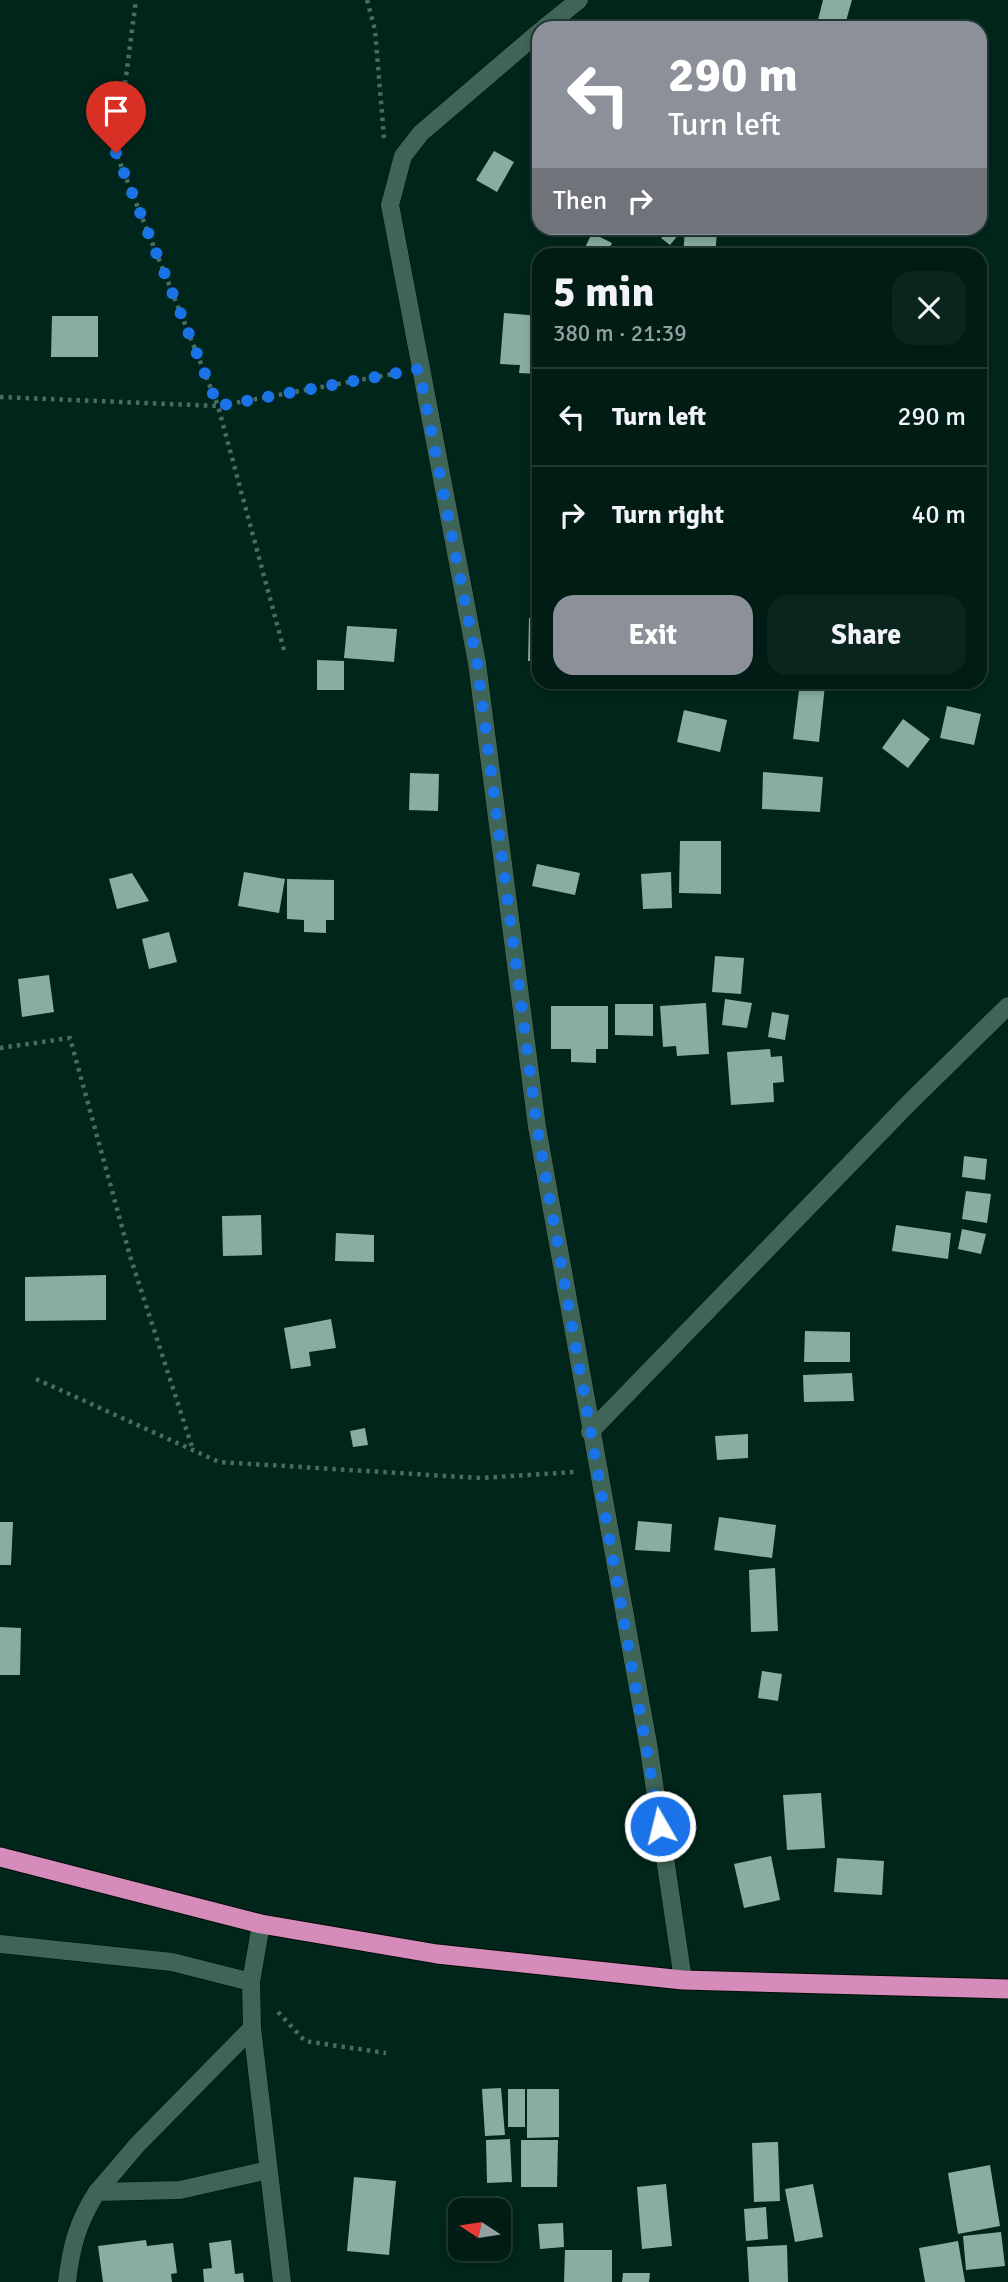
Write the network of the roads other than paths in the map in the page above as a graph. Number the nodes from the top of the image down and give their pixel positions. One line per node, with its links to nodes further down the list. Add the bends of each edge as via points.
1 (579, 0): 2 (street)
2 (553, 21)
3 (532, 38): 5 (street, via 421,134 403,156 390,205 477,663 522,1027)
4 (1008, 1006): 5 (street)
5 (590, 1432): 9 (street, via 649,1749)
6 (0, 1857): 7 (highway)
7 (261, 1924): 9 (highway, via 437,1954); 10 (street)
8 (0, 1944): 10 (street, via 173,1962)
9 (683, 1980): 11 (highway)
10 (251, 1982): 12 (street)
11 (1008, 1989)
12 (252, 2028): 13 (street); 14 (street, via 136,2145)
13 (268, 2170): 14 (street, via 180,2190); 16 (street)
14 (97, 2192): 15 (street, via 80,2218)
15 (67, 2282)
16 (282, 2282)

